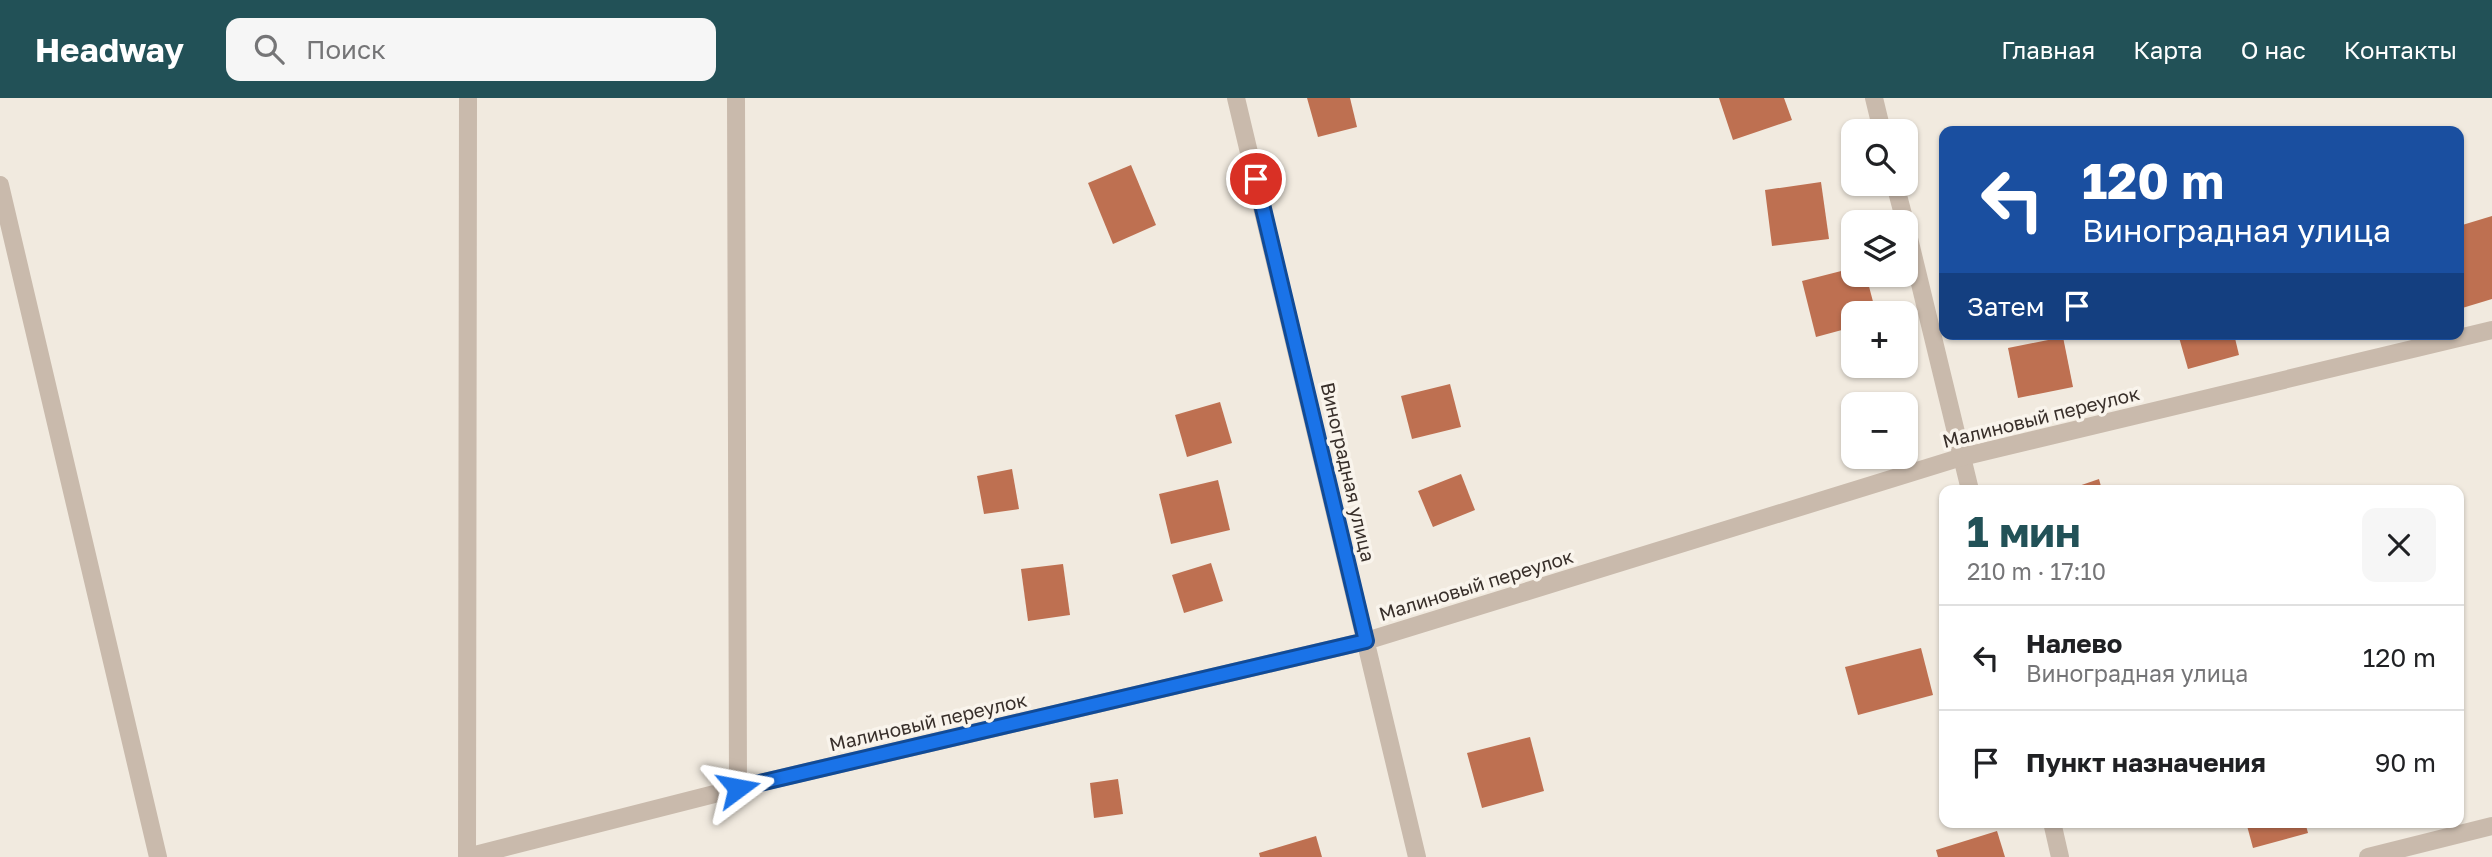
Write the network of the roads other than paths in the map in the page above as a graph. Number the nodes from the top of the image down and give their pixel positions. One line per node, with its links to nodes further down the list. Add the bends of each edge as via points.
1 (468, 98): 18 (street)
2 (736, 98): 14 (street)
3 (1236, 98): 13 (street, Виноградная улица)
4 (1874, 98): 5 (street)
5 (1879, 119)
6 (0, 185): 17 (street)
7 (1918, 277): 11 (street)
8 (2492, 330): 9 (street, Малиновый переулок)
9 (2464, 337)
10 (2450, 340): 11 (street, Малиновый переулок)
11 (1962, 457): 12 (street); 13 (street, Малиновый переулок)
12 (1969, 485)
13 (1366, 641): 14 (street, Малиновый переулок); 19 (street, Виноградная улица)
14 (738, 788): 18 (street, Малиновый переулок)
15 (2492, 826): 21 (street)
16 (2053, 828): 20 (street)
17 (158, 857)
18 (467, 857)
19 (1416, 857)
20 (2060, 857)
21 (2368, 857)

